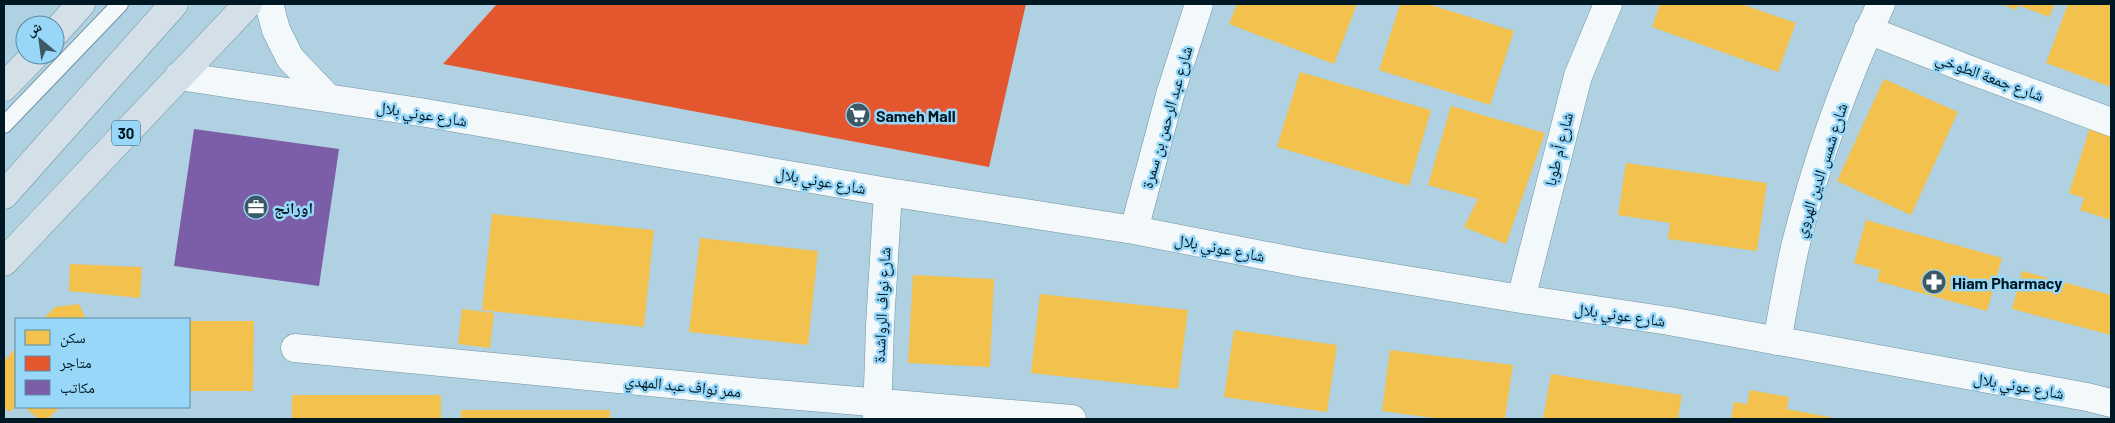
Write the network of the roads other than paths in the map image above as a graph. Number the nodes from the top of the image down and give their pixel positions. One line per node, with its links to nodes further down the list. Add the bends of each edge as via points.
1 (81, 4): 9 (main road)
2 (120, 4): 16 (lane)
3 (174, 4): 18 (main road)
4 (248, 4): 12 (main road, 30)
5 (269, 4): 14 (street, via 276,30 290,58)
6 (1199, 4): 19 (street, شارع عبد الرحمن بن سمرة, via 1170,95)
7 (1608, 4): 21 (street, شارع أم طوبا, via 1578,76)
8 (1881, 4): 10 (street, شارع شمس الدين الهروي)
9 (65, 22)
10 (1868, 30): 15 (street, شارع جمعة الطوخي); 22 (street, شارع شمس الدين الهروي, via 1812,184 1795,248)
11 (25, 65): 13 (main road)
12 (179, 76): 14 (street, شارع عوني بلال); 20 (main road, 30)
13 (4, 87)
14 (328, 98): 17 (street, شارع عوني بلال)
15 (2111, 122)
16 (4, 125)
17 (888, 192): 19 (street, شارع عوني بلال); 25 (street, شارع نواف الرواشدة)
18 (4, 195)
19 (1134, 230): 21 (street, شارع عوني بلال, via 1303,263)
20 (4, 262)
21 (1521, 299): 22 (street, شارع عوني بلال)
22 (1777, 341): 24 (street, شارع عوني بلال)
23 (294, 348): 25 (street, ممر نواف عبد المهدي)
24 (2111, 403)
25 (877, 411): 26 (street, ممر نواف عبد المهدي)
26 (1072, 419)

